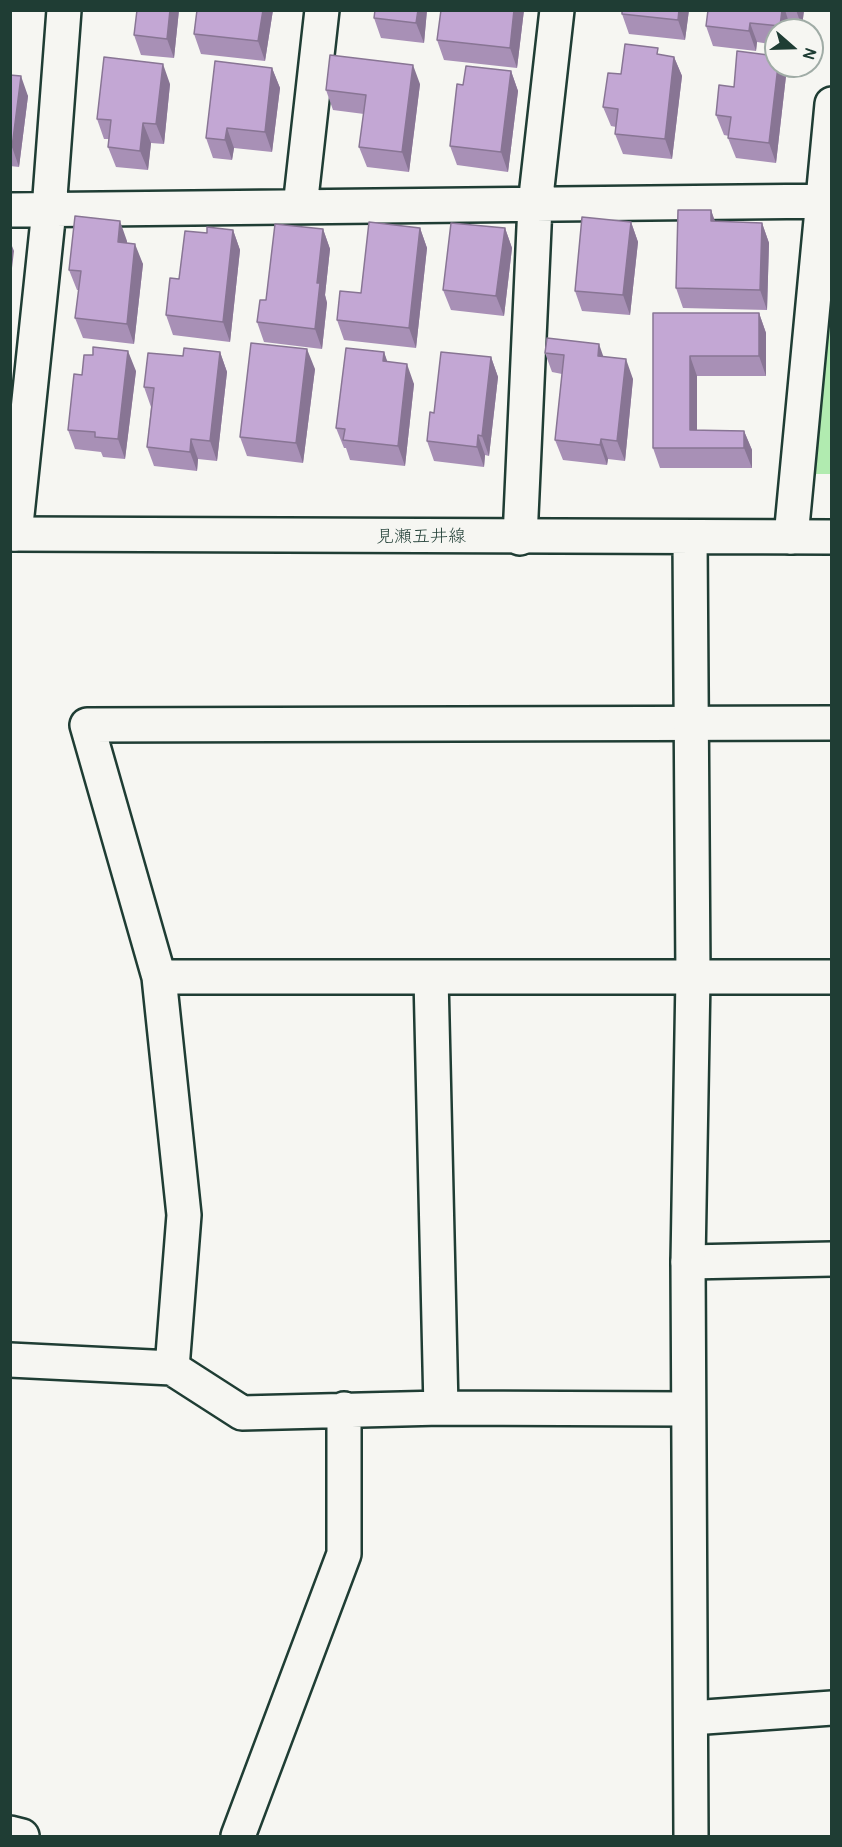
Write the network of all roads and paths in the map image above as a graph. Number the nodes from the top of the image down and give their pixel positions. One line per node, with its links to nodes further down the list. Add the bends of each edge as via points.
1 (64, 10): 9 (street)
2 (322, 10): 7 (street)
3 (557, 10): 6 (street)
4 (831, 104): 5 (street)
5 (826, 201): 6 (street); 12 (street)
6 (535, 205): 7 (street); 11 (street)
7 (300, 207): 9 (street)
8 (10, 210): 9 (street)
9 (49, 210): 10 (street)
10 (13, 534): 11 (street, 見瀬五井線)
11 (520, 537): 14 (street, 見瀬五井線)
12 (791, 537): 13 (street, 見瀬五井線); 14 (street, 見瀬五井線)
13 (831, 537)
14 (690, 538): 16 (street)
15 (831, 723): 16 (street)
16 (691, 724): 17 (street, via 87,725); 19 (street)
17 (159, 977): 18 (street); 24 (street, via 184,1215)
18 (431, 977): 19 (street); 25 (street)
19 (693, 977): 20 (street); 22 (street)
20 (831, 977)
21 (831, 1259): 22 (street)
22 (688, 1262): 27 (street)
23 (10, 1360): 24 (street)
24 (172, 1368): 26 (street, via 242,1413)
25 (441, 1408): 26 (street); 27 (street)
26 (344, 1409): 32 (street, via 344,1554)
27 (688, 1409): 29 (street)
28 (831, 1708): 29 (street)
29 (691, 1718): 33 (street)
30 (10, 1833): 31 (street)
31 (22, 1836)
32 (238, 1836)
33 (691, 1836)

